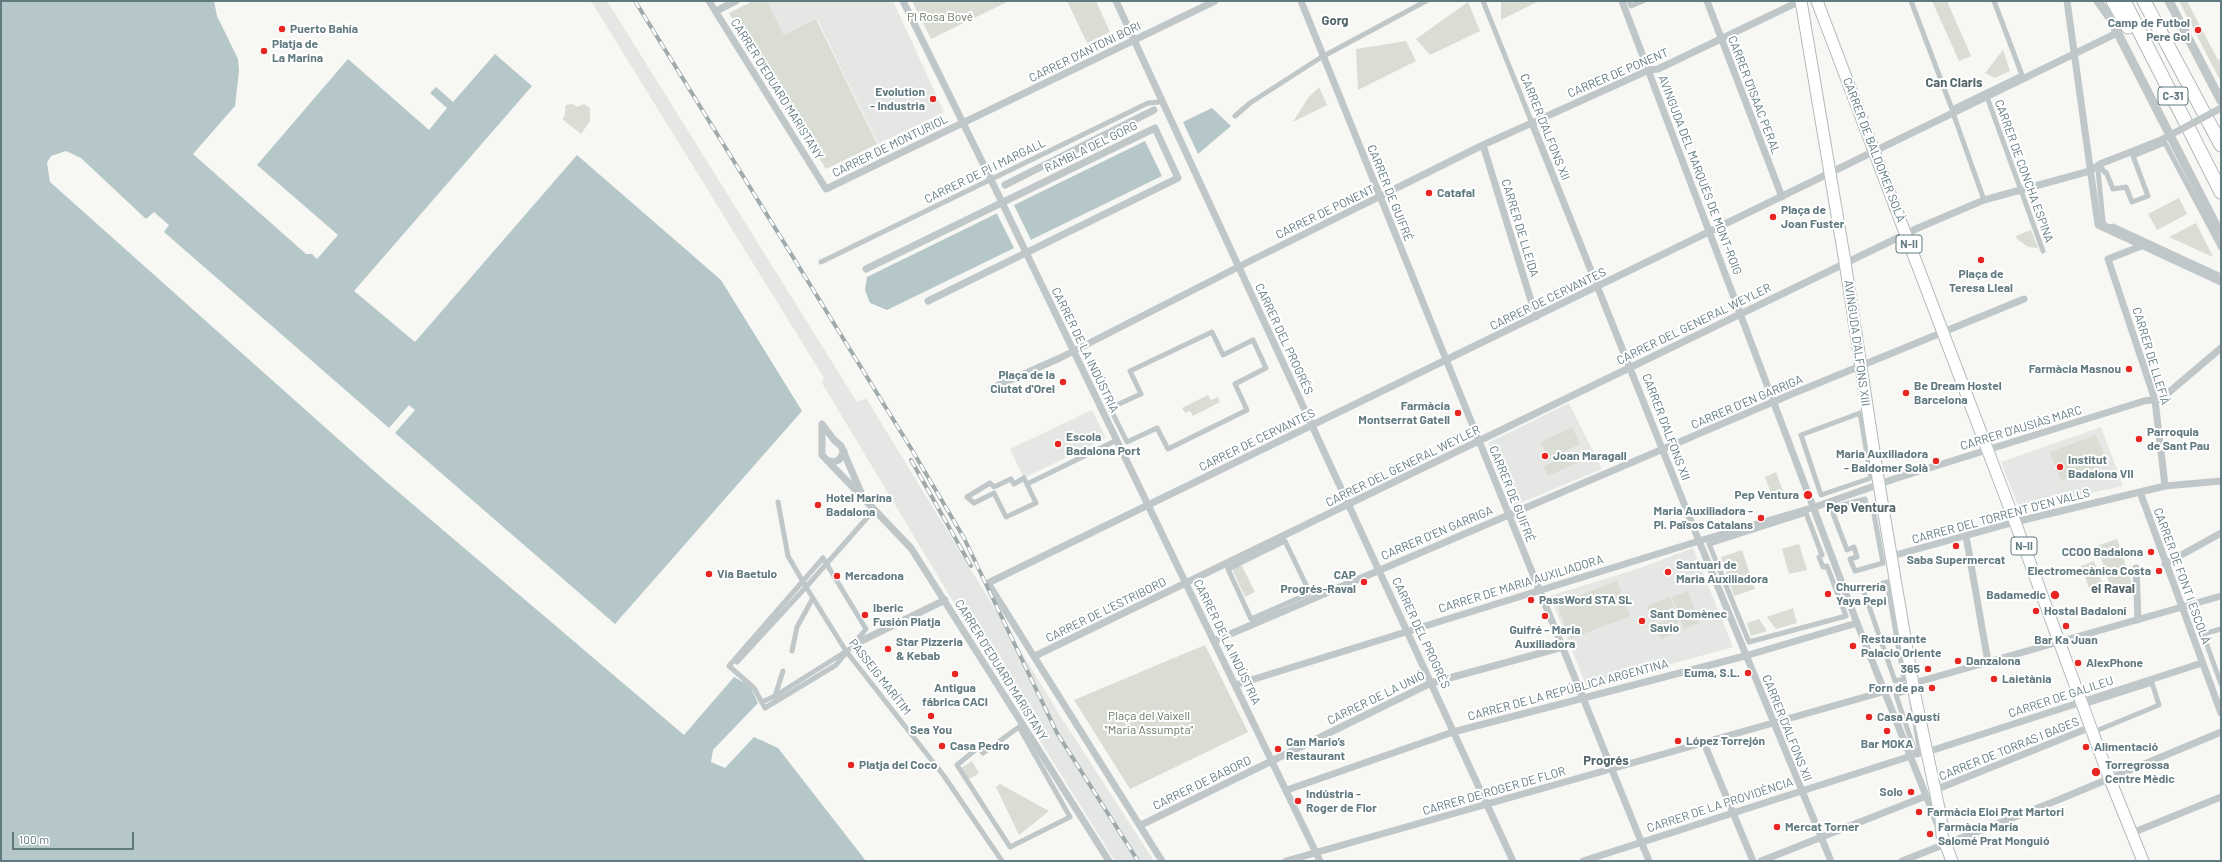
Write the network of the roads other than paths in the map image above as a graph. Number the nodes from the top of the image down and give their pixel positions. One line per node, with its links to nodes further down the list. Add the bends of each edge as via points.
1 (709, 1): 23 (street, CARRER D'EDUARD MARISTANY)
2 (736, 1): 23 (street)
3 (903, 1): 38 (street, CARRER DE LA INDÚSTRIA)
4 (1116, 1): 26 (street, CARRER DEL PROGRÉS)
5 (1215, 1): 26 (street, CARRER D'ANTONI BORI)
6 (1301, 1): 28 (street, CARRER DE GUIFRÉ)
7 (1426, 1): 28 (street)
8 (1482, 1): 39 (street, CARRER D'ALFONS XII)
9 (1622, 1): 29 (street, AVINGUDA DEL MARQUÈS DE MONT-ROIG)
10 (1629, 1): 11 (street, via 1631,6)
11 (1643, 1)
12 (1707, 1): 25 (street, CARRER D'ISAAC PERAL)
13 (1801, 1): 25 (street, CARRER DE PONENT); 44 (main road, AVINGUDA D'ALFONS XIII)
14 (1911, 1): 15 (street, via 1952,108 2022,75)
15 (1994, 1)
16 (2067, 1): 27 (street)
17 (2098, 1): 24 (street)
18 (2113, 1): 30 (highway, via 2134,39)
19 (2124, 1): 30 (highway, C-31)
20 (2144, 1): 41 (highway, C-31)
21 (2169, 1): 32 (street)
22 (1817, 2): 42 (main road, CARRER DE BALDOMER SOLÀ / N-II)
23 (716, 11): 47 (street, CARRER D'EDUARD MARISTANY)
24 (2117, 33): 27 (street, CARRER DE CERVANTES); 55 (street)
25 (1721, 39): 29 (street, CARRER DE PONENT); 51 (street, CARRER D'ISAAC PERAL)
26 (1135, 41): 38 (street, CARRER D'ANTONI BORI); 61 (street, CARRER DEL PROGRÉS)
27 (2075, 54): 31 (street, CARRER DE CERVANTES); 43 (street)
28 (1323, 56): 37 (street, via 1250,103); 50 (street, CARRER DE GUIFRÉ)
29 (1649, 70): 39 (street, CARRER DE PONENT); 53 (street, AVINGUDA DEL MARQUÈS DE MONT-ROIG)
30 (2168, 86): 49 (highway, C-31)
31 (1987, 97): 36 (street, CARRER DE CERVANTES); 48 (street, CARRER DE CONCHA ESPINA)
32 (2221, 101)
33 (1158, 102): 45 (street, CARRER DE PI I MARGALL, via 1148,103)
34 (2221, 108): 43 (street, CARRER DEL GENERAL WEYLER, bridge, via 2161,140 2100,164)
35 (1154, 110): 46 (street)
36 (1953, 113): 42 (street, CARRER DE CERVANTES); 52 (street)
37 (1235, 116)
38 (964, 122): 45 (street, CARRER DE LA INDÚSTRIA); 47 (street, CARRER DE MONTURIOL)
39 (1532, 123): 40 (street, CARRER DE PONENT); 65 (street, CARRER D'ALFONS XII)
40 (1483, 145): 50 (street, CARRER DE PONENT); 69 (street, CARRER DE LLEIDA)
41 (2221, 145)
42 (1874, 152): 44 (street, CARRER DE CERVANTES); 54 (main road, CARRER DE BALDOMER SOLÀ / N-II)
43 (2090, 171): 48 (street, CARRER DEL GENERAL WEYLER); 56 (street, via 2098,225)
44 (1830, 173): 51 (street, CARRER DE CERVANTES); 60 (main road, AVINGUDA D'ALFONS XIII)
45 (991, 179): 59 (street, CARRER DE PI I MARGALL); 73 (street, CARRER DE LA INDÚSTRIA, bridge)
46 (1005, 185)
47 (826, 189)
48 (2021, 189): 52 (street, CARRER DEL GENERAL WEYLER); 58 (street, CARRER DE CONCHA ESPINA)
49 (2221, 192)
50 (1381, 197): 61 (street, CARRER DE PONENT); 74 (street, CARRER DE GUIFRÉ)
51 (1782, 197): 53 (street, CARRER DE CERVANTES)
52 (1984, 200): 54 (street, CARRER DEL GENERAL WEYLER)
53 (1709, 233): 65 (street, CARRER DE CERVANTES); 68 (street, AVINGUDA DEL MARQUÈS DE MONT-ROIG)
54 (1906, 234): 60 (street, CARRER DEL GENERAL WEYLER); 71 (main road, CARRER DE BALDOMER SOLÀ / N-II)
55 (2221, 235)
56 (2144, 245): 64 (street); 78 (street, CARRER DE LLEFIÀ, via 2108,259)
57 (2221, 248): 63 (street, via 2165,143 2133,156 2148,196 2132,202 2126,187 2113,189 2106,172 2102,168 2098,170 2105,225 2113,226)
58 (2043, 251)
59 (821, 262)
60 (1845, 262): 68 (street, CARRER DEL GENERAL WEYLER); 76 (main road, AVINGUDA D'ALFONS XIII)
61 (1239, 267): 73 (street, CARRER DE PONENT); 81 (street, CARRER DEL PROGRÉS)
62 (866, 269): 67 (street, RAMBLA DEL GORG, via 1155,128 1178,178)
63 (2221, 276)
64 (2221, 282)
65 (1598, 286): 69 (street, CARRER DE CERVANTES); 75 (street, CARRER D'ALFONS XII)
66 (2024, 299): 71 (street, CARRER D'EN GARRIGA)
67 (928, 301)
68 (1741, 313): 75 (street, CARRER DEL GENERAL WEYLER); 79 (street, AVINGUDA DEL MARQUÈS DE MONT-ROIG)
69 (1536, 316): 74 (street, CARRER DE CERVANTES)
70 (1212, 332): 70 (street, via 1223,355 1253,340 1266,368 1235,384 1248,410 1168,449 1157,428 1127,442 1110,408 1141,394 1130,371)
71 (1943, 333): 76 (street, CARRER D'EN GARRIGA); 86 (main road, CARRER DE BALDOMER SOLÀ / N-II)
72 (2221, 348): 78 (street, CARRER D'AUSIÀS MARC, via 2169,393)
73 (1074, 351): 77 (street, CARRER DE PONENT); 83 (street, CARRER DE LA INDÚSTRIA)
74 (1446, 360): 81 (street, CARRER DE CERVANTES); 84 (street, CARRER DE GUIFRÉ)
75 (1630, 367): 84 (street, CARRER DEL GENERAL WEYLER); 88 (street, CARRER D'ALFONS XII)
76 (1860, 367): 79 (street, CARRER D'EN GARRIGA); 92 (main road, AVINGUDA D'ALFONS XIII)
77 (992, 388)
78 (2155, 400): 86 (street, CARRER D'AUSIÀS MARC, via 2144,401); 93 (street, CARRER DE LLEFIÀ)
79 (1774, 403): 88 (street, CARRER D'EN GARRIGA); 99 (street, AVINGUDA DEL MARQUÈS DE MONT-ROIG)
80 (1860, 413): 80 (street, via 1801,434 1821,495 1871,478)
81 (1312, 426): 97 (street, CARRER DE CERVANTES); 98 (street, CARRER DEL PROGRÉS)
82 (834, 440): 85 (street, via 826,442); 85 (street, via 822,424); 87 (street)
83 (1116, 440): 91 (street); 97 (street, CARRER DE LA INDÚSTRIA)
84 (1479, 442): 98 (street, CARRER DEL GENERAL WEYLER); 101 (street, CARRER DE GUIFRÉ)
85 (821, 449): 89 (street)
86 (1987, 450): 92 (street, CARRER D'AUSIÀS MARC); 102 (main road, CARRER DE BALDOMER SOLÀ / N-II)
87 (844, 451): 89 (street, via 839,460); 95 (street, CARRER D'EDUARD MARISTANY)
88 (1663, 451): 101 (street, CARRER D'EN GARRIGA); 105 (street, CARRER D'ALFONS XII)
89 (827, 460): 95 (street, CARRER D'EDUARD MARISTANY)
90 (2221, 481): 93 (street, CARRER DEL TORRENT D'EN VALLS)
91 (1027, 484): 91 (street, via 1024,478 1014,484 1011,479 994,487 990,483 967,497 974,503 994,493 1006,517 1036,503)
92 (1879, 484): 99 (street, CARRER D'AUSIÀS MARC); 106 (main road, AVINGUDA D'ALFONS XIII)
93 (2165, 486): 94 (street, CARRER DEL TORRENT D'EN VALLS)
94 (2140, 492): 102 (street, CARRER DEL TORRENT D'EN VALLS); 108 (street, CARRER DE FONT I ESCOLÀ)
95 (864, 499): 100 (street, CARRER D'EDUARD MARISTANY)
96 (778, 502): 113 (street, PASSEIG MARÍTIM, via 788,556)
97 (1148, 504): 115 (street, CARRER DE LA INDÚSTRIA); 133 (street, CARRER DE CERVANTES, via 988,584)
98 (1349, 505): 111 (street, CARRER DEL PROGRÉS); 115 (street, CARRER DEL GENERAL WEYLER)
99 (1815, 507): 105 (street, CARRER DE MARIA AUXILIADORA); 124 (street, AVINGUDA DEL MARQUÈS DE MONT-ROIG)
100 (874, 510): 107 (street); 120 (street, CARRER D'EDUARD MARISTANY, via 911,548)
101 (1508, 515): 111 (street, CARRER D'EN GARRIGA); 117 (street, CARRER DE GUIFRÉ)
102 (2015, 522): 104 (street, CARRER DEL TORRENT D'EN VALLS); 128 (main road, CARRER DE BALDOMER SOLÀ / N-II)
103 (2221, 533): 108 (street)
104 (1966, 536): 106 (street, CARRER DEL TORRENT D'EN VALLS); 135 (street)
105 (1699, 541): 117 (street, CARRER DE MARIA AUXILIADORA); 134 (street, CARRER D'ALFONS XII)
106 (1892, 556): 142 (main road, AVINGUDA D'ALFONS XIII)
107 (827, 564): 113 (street, via 823,558); 116 (street); 129 (street, via 866,629)
108 (2165, 564): 121 (street, CARRER DE FONT I ESCOLÀ)
109 (2136, 568): 123 (street)
110 (1228, 569): 110 (street, via 1251,619 1310,593 1285,541)
111 (1379, 569): 126 (street, CARRER DEL PROGRÉS); 127 (street, CARRER D'EN GARRIGA)
112 (1855, 571): 112 (street, via 1850,559 1858,557 1854,547 1847,550 1830,508 1865,499 1867,510 1873,509 1883,563)
113 (803, 582): 116 (street, PASSEIG MARÍTIM); 146 (street, via 729,666 754,688)
114 (1888, 582): 114 (street, via 1862,588 1895,681 1904,679)
115 (1186, 584): 127 (street, CARRER DE LA INDÚSTRIA); 133 (street, CARRER DE L'ESTRIBORD)
116 (806, 587): 119 (street, PASSEIG MARÍTIM); 136 (street)
117 (1540, 591): 126 (street, CARRER DE MARIA AUXILIADORA); 130 (street, CARRER DE GUIFRÉ)
118 (2221, 596): 121 (street, CARRER DE ROGER DE FLOR)
119 (813, 598): 131 (street, via 797,627); 132 (street, PASSEIG MARÍTIM)
120 (944, 600): 129 (street); 174 (street, CARRER D'EDUARD MARISTANY)
121 (2182, 608): 123 (street, CARRER DE ROGER DE FLOR); 137 (street, CARRER DE FONT I ESCOLÀ)
122 (1846, 616): 122 (street, via 1827,566 1823,568 1819,557 1822,555 1806,513 1709,544 1748,642)
123 (2138, 620): 128 (street, CARRER DE ROGER DE FLOR)
124 (1857, 623): 134 (street, CARRER DE LA REPÚBLICA ARGENTINA); 143 (street, AVINGUDA DEL MARQUÈS DE MONT-ROIG)
125 (2221, 629): 140 (street, via 2203,634)
126 (1407, 630): 139 (street, CARRER DEL PROGRÉS); 141 (street, CARRER DE MARIA AUXILIADORA)
127 (1214, 641): 141 (street, CARRER DE LA INDÚSTRIA)
128 (2059, 642): 135 (street, CARRER DE ROGER DE FLOR); 147 (main road, CARRER DE BALDOMER SOLÀ / N-II)
129 (854, 645): 132 (street)
130 (1563, 647): 139 (street, CARRER DE LA UNIÓ); 145 (street, CARRER DE GUIFRÉ)
131 (792, 651)
132 (846, 652): 144 (street); 146 (street, via 835,666 765,708); 173 (street, PASSEIG MARÍTIM, via 944,776)
133 (1035, 656): 167 (street)
134 (1745, 656): 145 (street, CARRER DE LA REPÚBLICA ARGENTINA); 150 (street, CARRER D'ALFONS XII)
135 (1988, 662): 142 (street, CARRER DE ROGER DE FLOR)
136 (736, 663)
137 (2202, 663): 147 (street, CARRER DE GALILEU); 149 (street, CARRER DE FONT I ESCOLÀ)
138 (783, 671): 144 (street)
139 (1431, 683): 152 (street, CARRER DEL PROGRÉS); 157 (street, CARRER DE LA UNIÓ)
140 (2221, 684)
141 (1235, 685): 157 (street, CARRER DE LA INDÚSTRIA)
142 (1912, 687): 142 (street, via 1896,695 1916,755 1920,754); 143 (street, CARRER DE ROGER DE FLOR); 155 (main road, AVINGUDA D'ALFONS XIII)
143 (1886, 692): 150 (street, CARRER DE ROGER DE FLOR); 156 (street, AVINGUDA DEL MARQUÈS DE MONT-ROIG)
144 (775, 696): 146 (street)
145 (1583, 697): 152 (street, CARRER DE LA REPÚBLICA ARGENTINA); 159 (street, CARRER DE GUIFRÉ)
146 (762, 702)
147 (2081, 702): 151 (main road, CARRER DE BALDOMER SOLÀ / N-II); 155 (street, CARRER DE GALILEU)
148 (2159, 705): 148 (street, via 2152,683 2086,704 2096,731)
149 (2221, 713)
150 (1774, 722): 154 (street, CARRER DE ROGER DE FLOR); 162 (street, CARRER D'ALFONS XII)
151 (2091, 727): 160 (main road, CARRER DE BALDOMER SOLÀ / N-II); 163 (street, CARRER DE TORRAS I BAGES)
152 (1453, 732): 161 (street, CARRER DE LA REPÚBLICA ARGENTINA); 165 (street, CARRER DEL PROGRÉS)
153 (2221, 732): 160 (street)
154 (1704, 743): 159 (street, CARRER DE ROGER DE FLOR); 166 (street)
155 (1927, 752): 163 (main road, AVINGUDA D'ALFONS XIII)
156 (1910, 756): 162 (street, CARRER DE LA PROVIDÈNCIA); 163 (street, AVINGUDA DEL MARQUÈS DE MONT-ROIG)
157 (1273, 760): 161 (street, CARRER DE LA INDÚSTRIA); 167 (street, CARRER DE BABORD)
158 (956, 765): 158 (street, via 1010,847 1070,817 1019,727 984,753 979,747)
159 (1612, 770): 165 (street, CARRER DE ROGER DE FLOR); 171 (street, CARRER DE GUIFRÉ)
160 (2109, 777): 168 (main road, CARRER DE BALDOMER SOLÀ / N-II); 170 (street)
161 (1287, 790): 172 (street, CARRER DE LA INDÚSTRIA)
162 (1801, 790): 166 (street, CARRER DE LA PROVIDÈNCIA); 169 (street, CARRER D'ALFONS XII)
163 (1930, 793): 169 (street, CARRER DE TORRAS I BAGES); 170 (main road, AVINGUDA D'ALFONS XIII)
164 (2221, 797): 168 (street)
165 (1488, 805): 172 (street, CARRER DE ROGER DE FLOR); 178 (street, CARRER DEL PROGRÉS)
166 (1733, 814): 171 (street, CARRER DE LA PROVIDÈNCIA); 181 (street)
167 (1141, 825): 175 (street)
168 (2132, 833): 186 (main road, CARRER DE BALDOMER SOLÀ / N-II)
169 (1821, 837): 182 (street, CARRER DE TORRAS I BAGES); 183 (street, CARRER D'ALFONS XII)
170 (1943, 839): 184 (street); 185 (main road, AVINGUDA D'ALFONS XIII)
171 (1642, 843): 179 (street, CARRER DE LA PROVIDÈNCIA); 180 (street, CARRER DE GUIFRÉ)
172 (1316, 852): 176 (street, CARRER DE ROGER DE FLOR); 177 (street, CARRER DE LA INDÚSTRIA)
173 (1002, 861)
174 (1109, 861)
175 (1162, 861)
176 (1286, 861)
177 (1320, 861)
178 (1514, 861)
179 (1583, 861)
180 (1649, 861)
181 (1753, 861)
182 (1761, 861)
183 (1831, 861)
184 (1902, 861)
185 (1952, 861)
186 (2143, 861)

